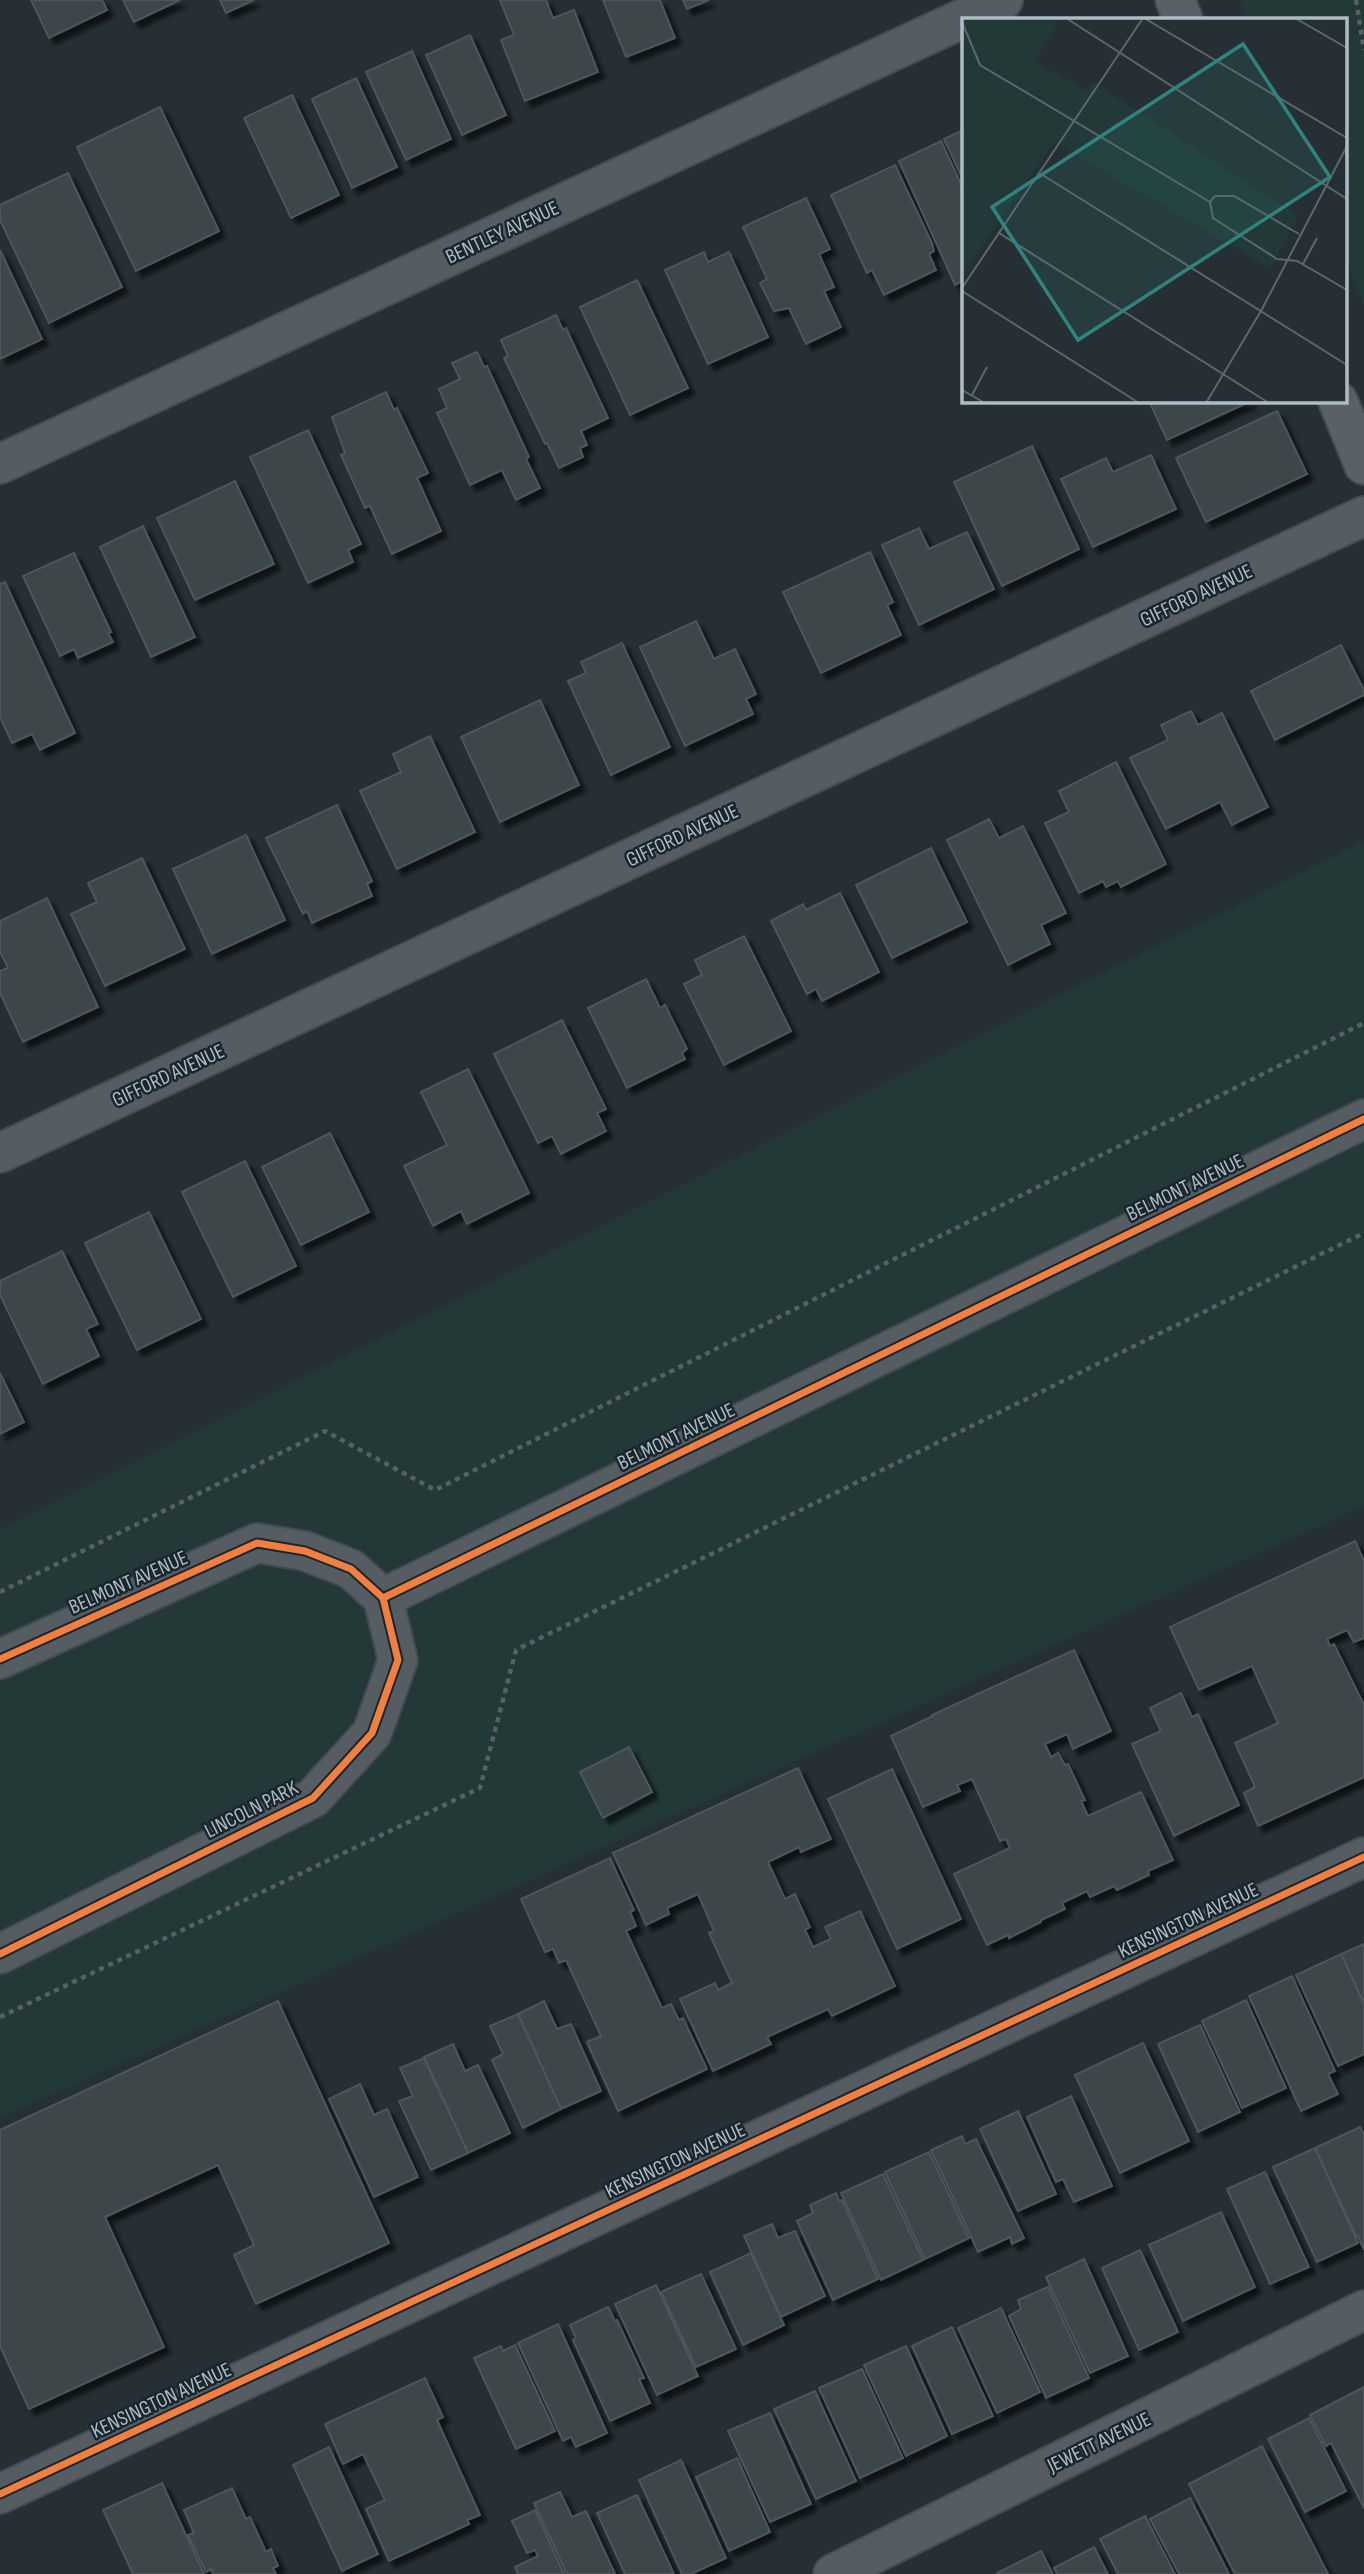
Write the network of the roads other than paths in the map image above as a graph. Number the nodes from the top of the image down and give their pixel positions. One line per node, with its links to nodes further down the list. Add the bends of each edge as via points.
1 (1003, 0): 3 (street, BENTLEY AVENUE)
2 (1175, 0): 4 (main road)
3 (964, 18)
4 (1183, 18)
5 (962, 19): 7 (street, BENTLEY AVENUE)
6 (1338, 402): 8 (main road)
7 (0, 464)
8 (1364, 465)
9 (1364, 516): 11 (street, GIFFORD AVENUE)
10 (1364, 1119): 12 (street, BELMONT AVENUE)
11 (0, 1153)
12 (383, 1598): 13 (street, BELMONT AVENUE, via 351,1569 305,1551 257,1543); 15 (street, LINCOLN PARK, via 398,1660 394,1672 372,1733 313,1798)
13 (0, 1659)
14 (1364, 1857): 17 (street, KENSINGTON AVENUE)
15 (0, 1954)
16 (1364, 2310): 18 (street, JEWETT AVENUE)
17 (0, 2494)
18 (833, 2574)

